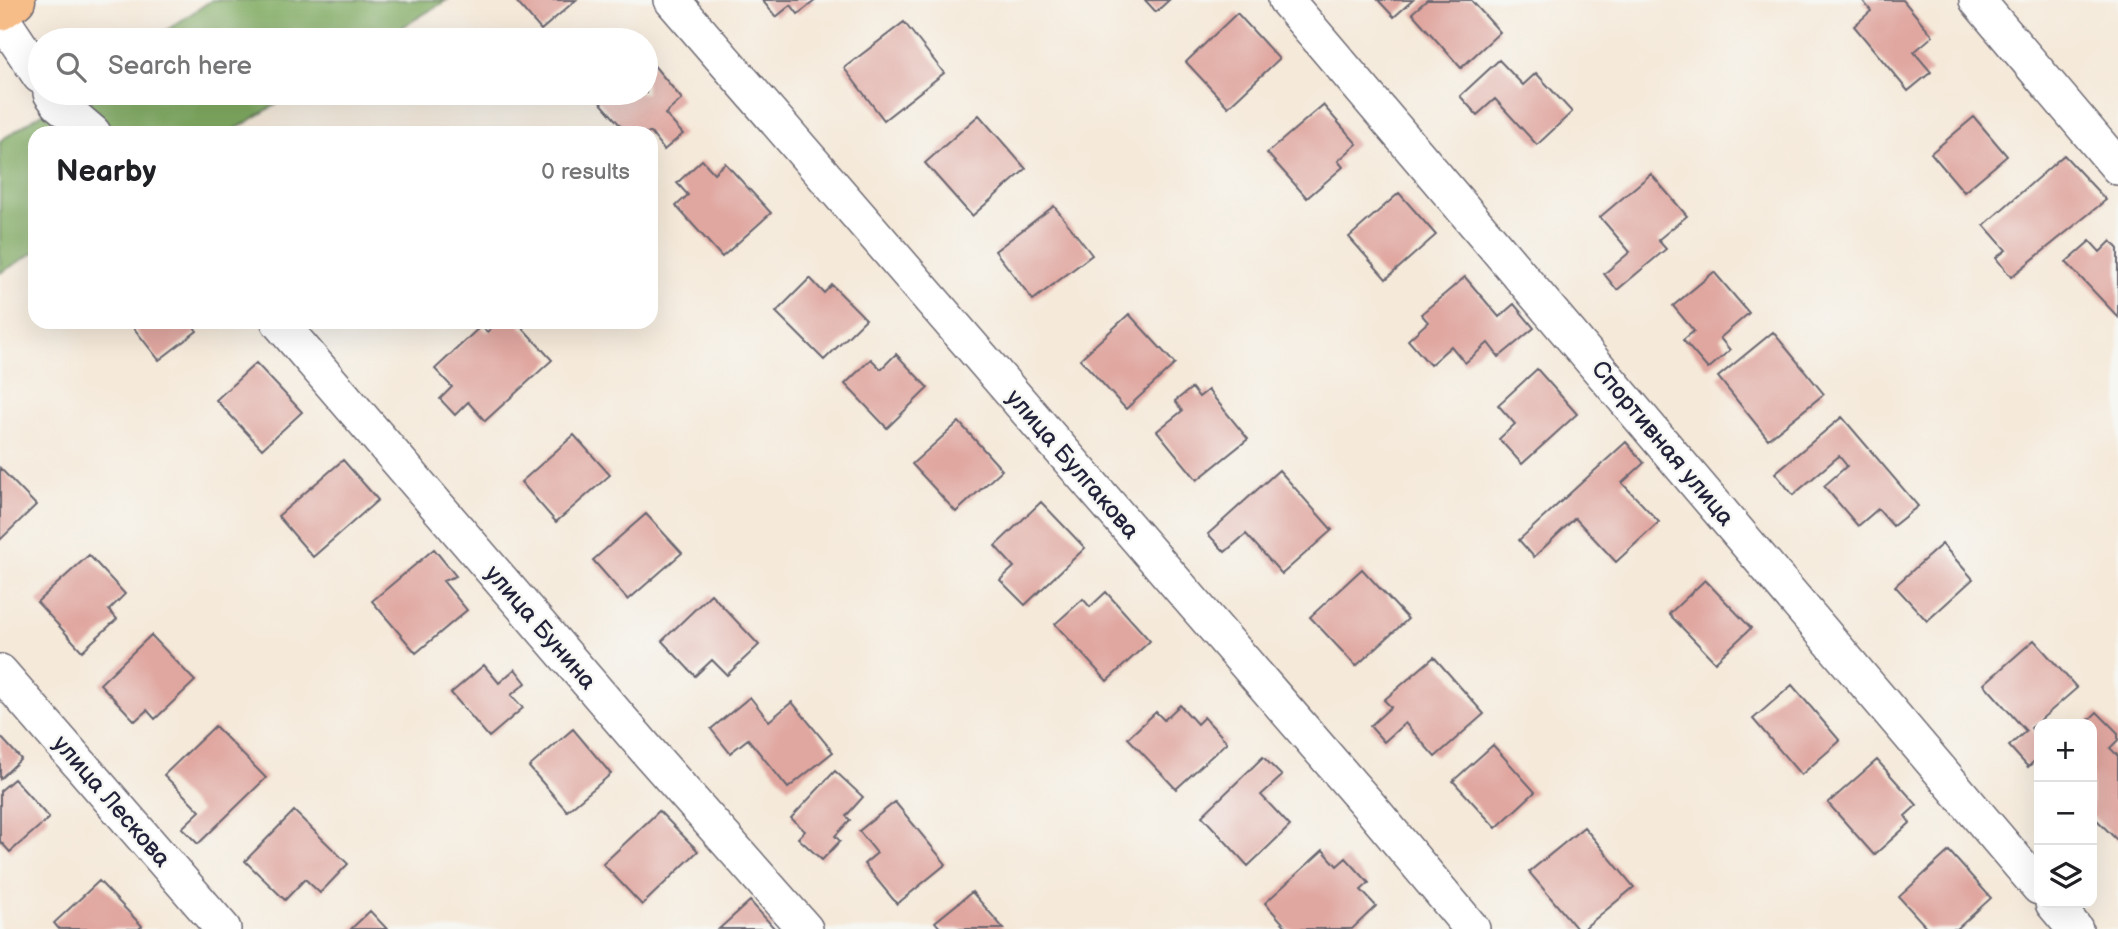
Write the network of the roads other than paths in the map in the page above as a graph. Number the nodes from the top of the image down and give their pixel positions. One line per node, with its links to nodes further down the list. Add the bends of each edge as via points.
1 (16, 0): 5 (main road)
2 (672, 0): 16 (street, улица Булгакова)
3 (1286, 0): 12 (street, Спортивная улица)
4 (1977, 0): 9 (street)
5 (0, 13): 6 (street)
6 (28, 57)
7 (59, 105): 8 (street)
8 (85, 126)
9 (2118, 167)
10 (285, 329): 15 (street, улица Бунина)
11 (0, 672): 14 (street, улица Лескова)
12 (2034, 881)
13 (2057, 908): 17 (street)
14 (223, 929)
15 (806, 929)
16 (1472, 929)
17 (2075, 929)

